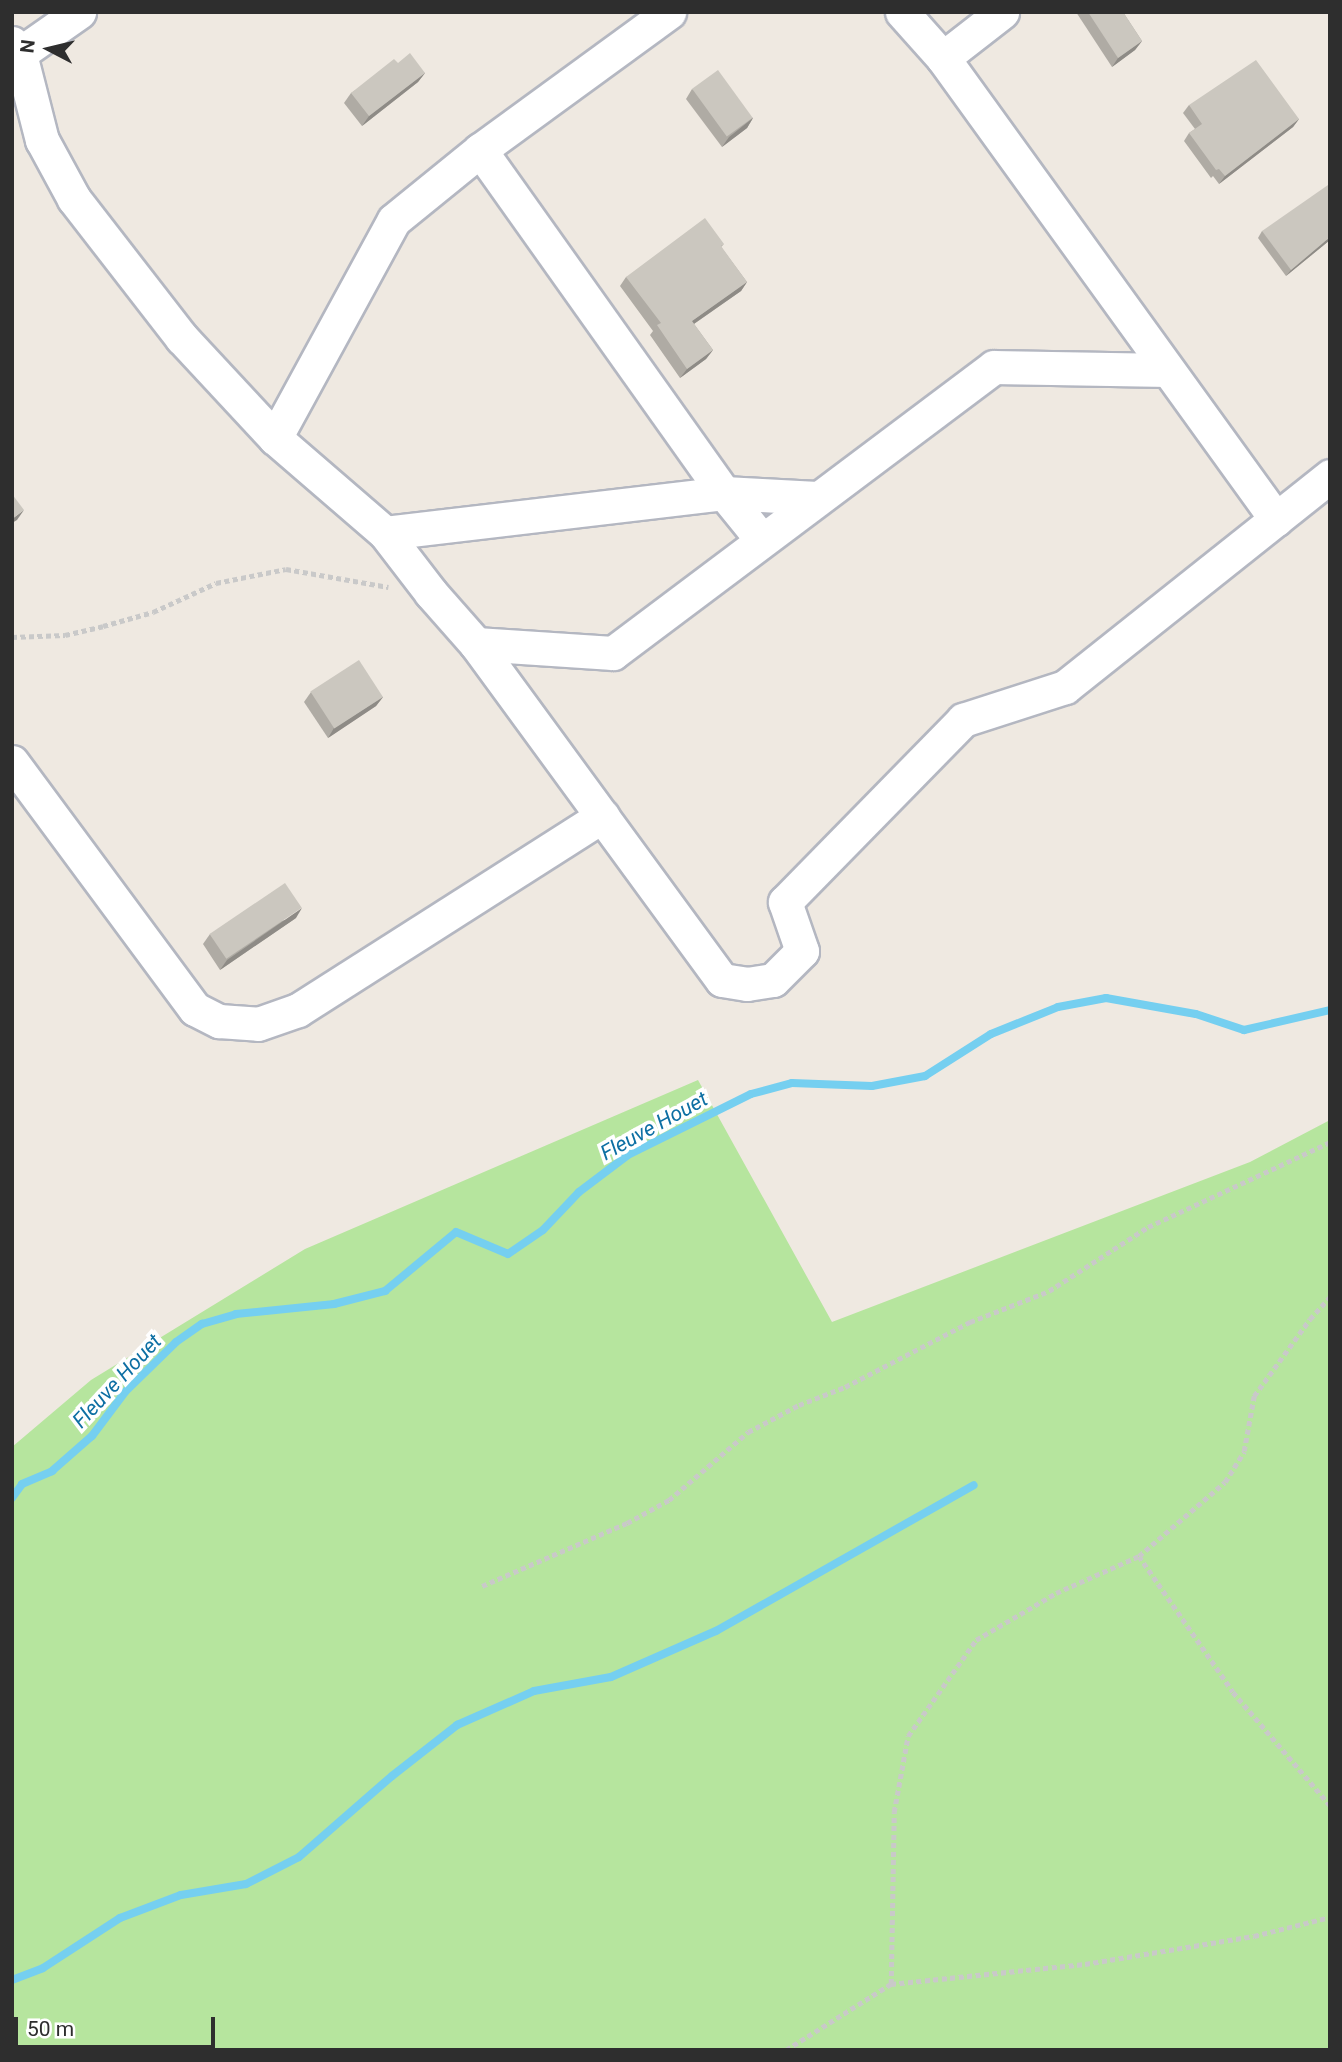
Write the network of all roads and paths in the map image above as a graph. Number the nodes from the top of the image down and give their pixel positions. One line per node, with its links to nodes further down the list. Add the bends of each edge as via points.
1 (79, 12): 5 (street)
2 (668, 12): 7 (street)
3 (902, 12): 6 (street)
4 (1003, 12): 6 (street)
5 (15, 52): 9 (street, via 42,140 74,199 181,338)
6 (943, 58): 8 (street)
7 (480, 150): 9 (street, via 394,219); 11 (street)
8 (1167, 370): 12 (street, via 994,366); 13 (street)
9 (275, 438): 14 (street)
10 (1330, 476): 13 (street)
11 (724, 493): 12 (street); 14 (street); 15 (street)
12 (817, 498): 15 (street)
13 (1276, 519): 20 (street, via 1065,687 963,720 785,902 802,951 773,980 747,984 722,980)
14 (385, 533): 16 (street)
15 (762, 540): 18 (street, via 613,653)
16 (431, 593): 17 (path, via 286,569 216,583 153,612 103,626 65,635); 18 (street)
17 (12, 638)
18 (476, 644): 20 (street)
19 (12, 762): 20 (street, via 195,1009 219,1021 258,1024 298,1010)
20 (603, 817)
21 (1330, 1142): 24 (path, via 1148,1227 1049,1292 970,1322 845,1387 789,1410 748,1432 669,1500)
22 (1330, 1297): 23 (path, via 1254,1396 1244,1451 1225,1482)
23 (1139, 1556): 25 (path, via 1233,1692); 27 (path, via 1056,1593 976,1640 908,1736 894,1812)
24 (482, 1586)
25 (1330, 1805)
26 (1330, 1917): 27 (path, via 1254,1936 1084,1964)
27 (891, 1984): 28 (path)
28 (786, 2050)

